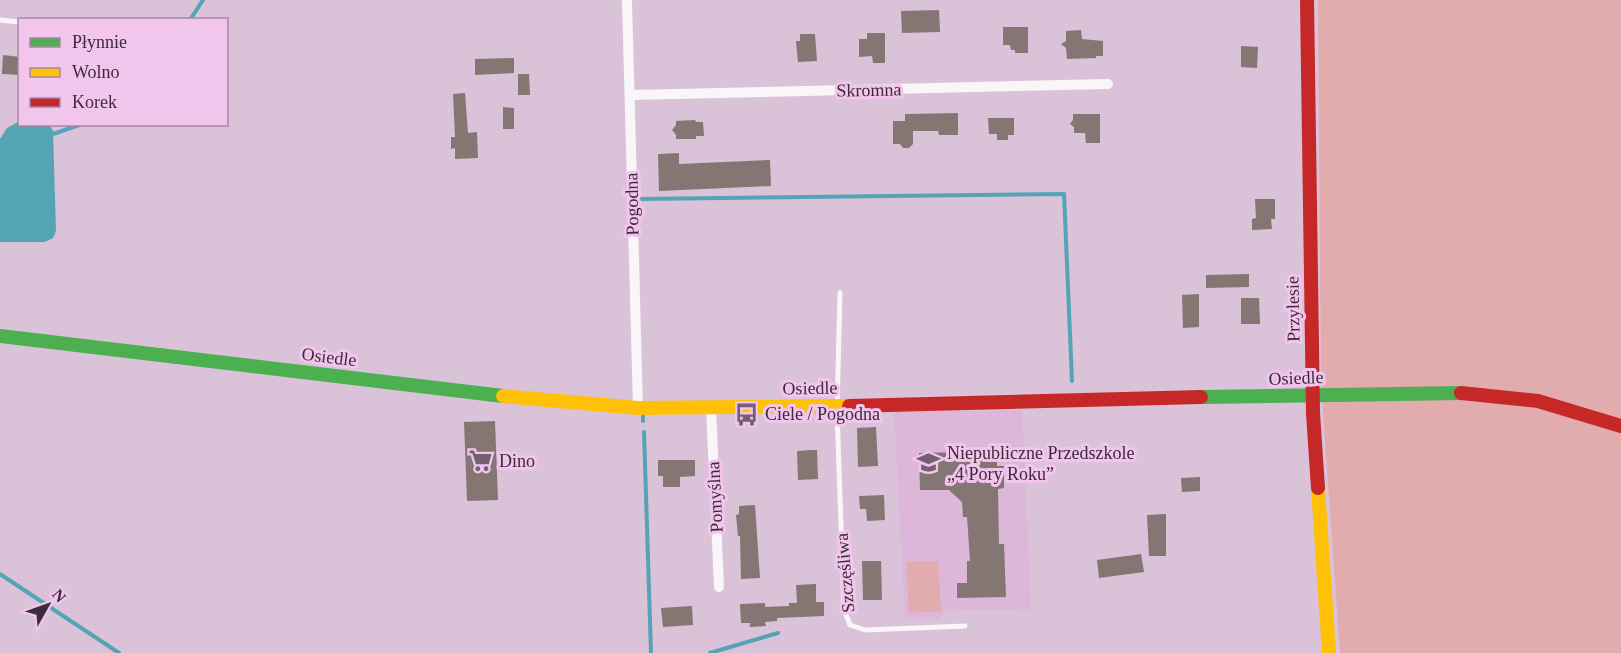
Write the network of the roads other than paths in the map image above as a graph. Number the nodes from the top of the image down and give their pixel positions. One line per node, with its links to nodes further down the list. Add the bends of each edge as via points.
1 (627, 0): 6 (street, Pogodna)
2 (1307, 0): 9 (street, Przylesie)
3 (0, 20): 4 (lane)
4 (18, 22)
5 (1108, 84): 6 (street, Skromna)
6 (631, 95): 11 (street, Pogodna)
7 (840, 293): 10 (lane)
8 (0, 336): 11 (street, Osiedle, via 541,401)
9 (1313, 396): 10 (street, Osiedle); 13 (street, Osiedle, via 1509,396 1574,410); 16 (street, Przylesie)
10 (837, 406): 12 (street, Osiedle); 15 (lane, Szczęśliwa, via 844,610 850,626 865,630)
11 (638, 408): 12 (street, Osiedle)
12 (711, 408): 14 (street, Pomyślna)
13 (1621, 426)
14 (719, 587)
15 (964, 626)
16 (1329, 653)

